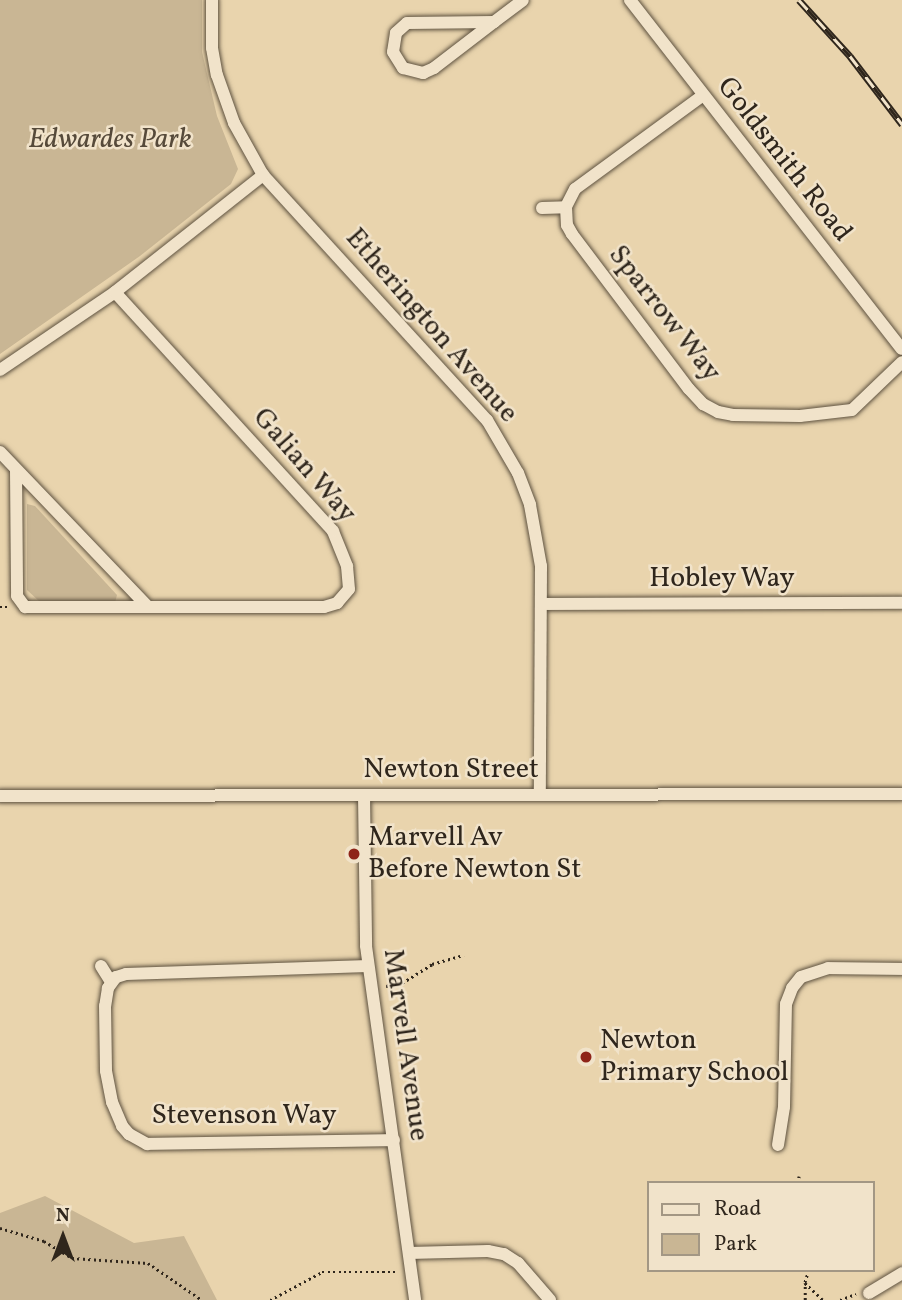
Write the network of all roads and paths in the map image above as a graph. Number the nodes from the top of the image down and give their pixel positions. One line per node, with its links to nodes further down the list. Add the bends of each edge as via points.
1 (212, 0): 6 (street, Etherington Avenue, via 217,75 234,123)
2 (523, 0): 4 (street)
3 (630, 0): 5 (street, Goldsmith Road)
4 (494, 22): 4 (street, via 423,73 403,68 393,52 396,33 407,23)
5 (702, 96): 7 (street, via 575,190); 10 (street, Goldsmith Road)
6 (263, 175): 9 (street); 16 (street, Etherington Avenue, via 487,420 518,473 530,505)
7 (566, 207): 8 (street); 11 (street, Sparrow Way, via 572,234 689,389 718,412 760,417 852,410)
8 (542, 208)
9 (115, 292): 12 (street); 17 (street, Galian Way, via 323,518 341,547 350,580 343,597 324,607)
10 (902, 349)
11 (902, 362)
12 (0, 370)
13 (0, 452): 14 (street)
14 (16, 471): 17 (street); 17 (street, Galian Way, via 16,596 20,604 31,609)
15 (902, 603): 16 (street, Hobley Way)
16 (543, 604): 20 (street, Etherington Avenue)
17 (147, 606)
18 (902, 794): 20 (street, Newton Street)
19 (364, 795): 20 (street, Newton Street); 21 (street, Newton Street); 24 (street, Marvell Avenue)
20 (540, 795)
21 (0, 796)
22 (464, 955): 27 (path, via 432,964 402,983)
23 (101, 966): 26 (street)
24 (368, 966): 26 (street, via 126,974); 28 (street, Marvell Avenue)
25 (902, 969): 29 (street, via 828,968 801,977 792,988 786,1004 784,1107)
26 (111, 982): 28 (street, Stevenson Way, via 105,1006 109,1087 122,1126 136,1139 160,1146)
27 (382, 986)
28 (394, 1139): 33 (street, Marvell Avenue)
29 (778, 1145)
30 (799, 1176): 31 (path)
31 (798, 1181)
32 (0, 1228): 39 (path, via 44,1241 72,1258 148,1263)
33 (409, 1253): 34 (street, Marvell Avenue); 42 (street, via 504,1254 518,1263)
34 (411, 1271): 40 (path, via 322,1272); 41 (street, Marvell Avenue)
35 (808, 1272): 37 (path)
36 (902, 1273): 38 (street)
37 (805, 1283): 43 (path); 44 (path)
38 (869, 1293): 45 (path)
39 (202, 1300)
40 (270, 1300)
41 (415, 1300)
42 (550, 1300)
43 (805, 1300)
44 (823, 1300)
45 (840, 1300)

